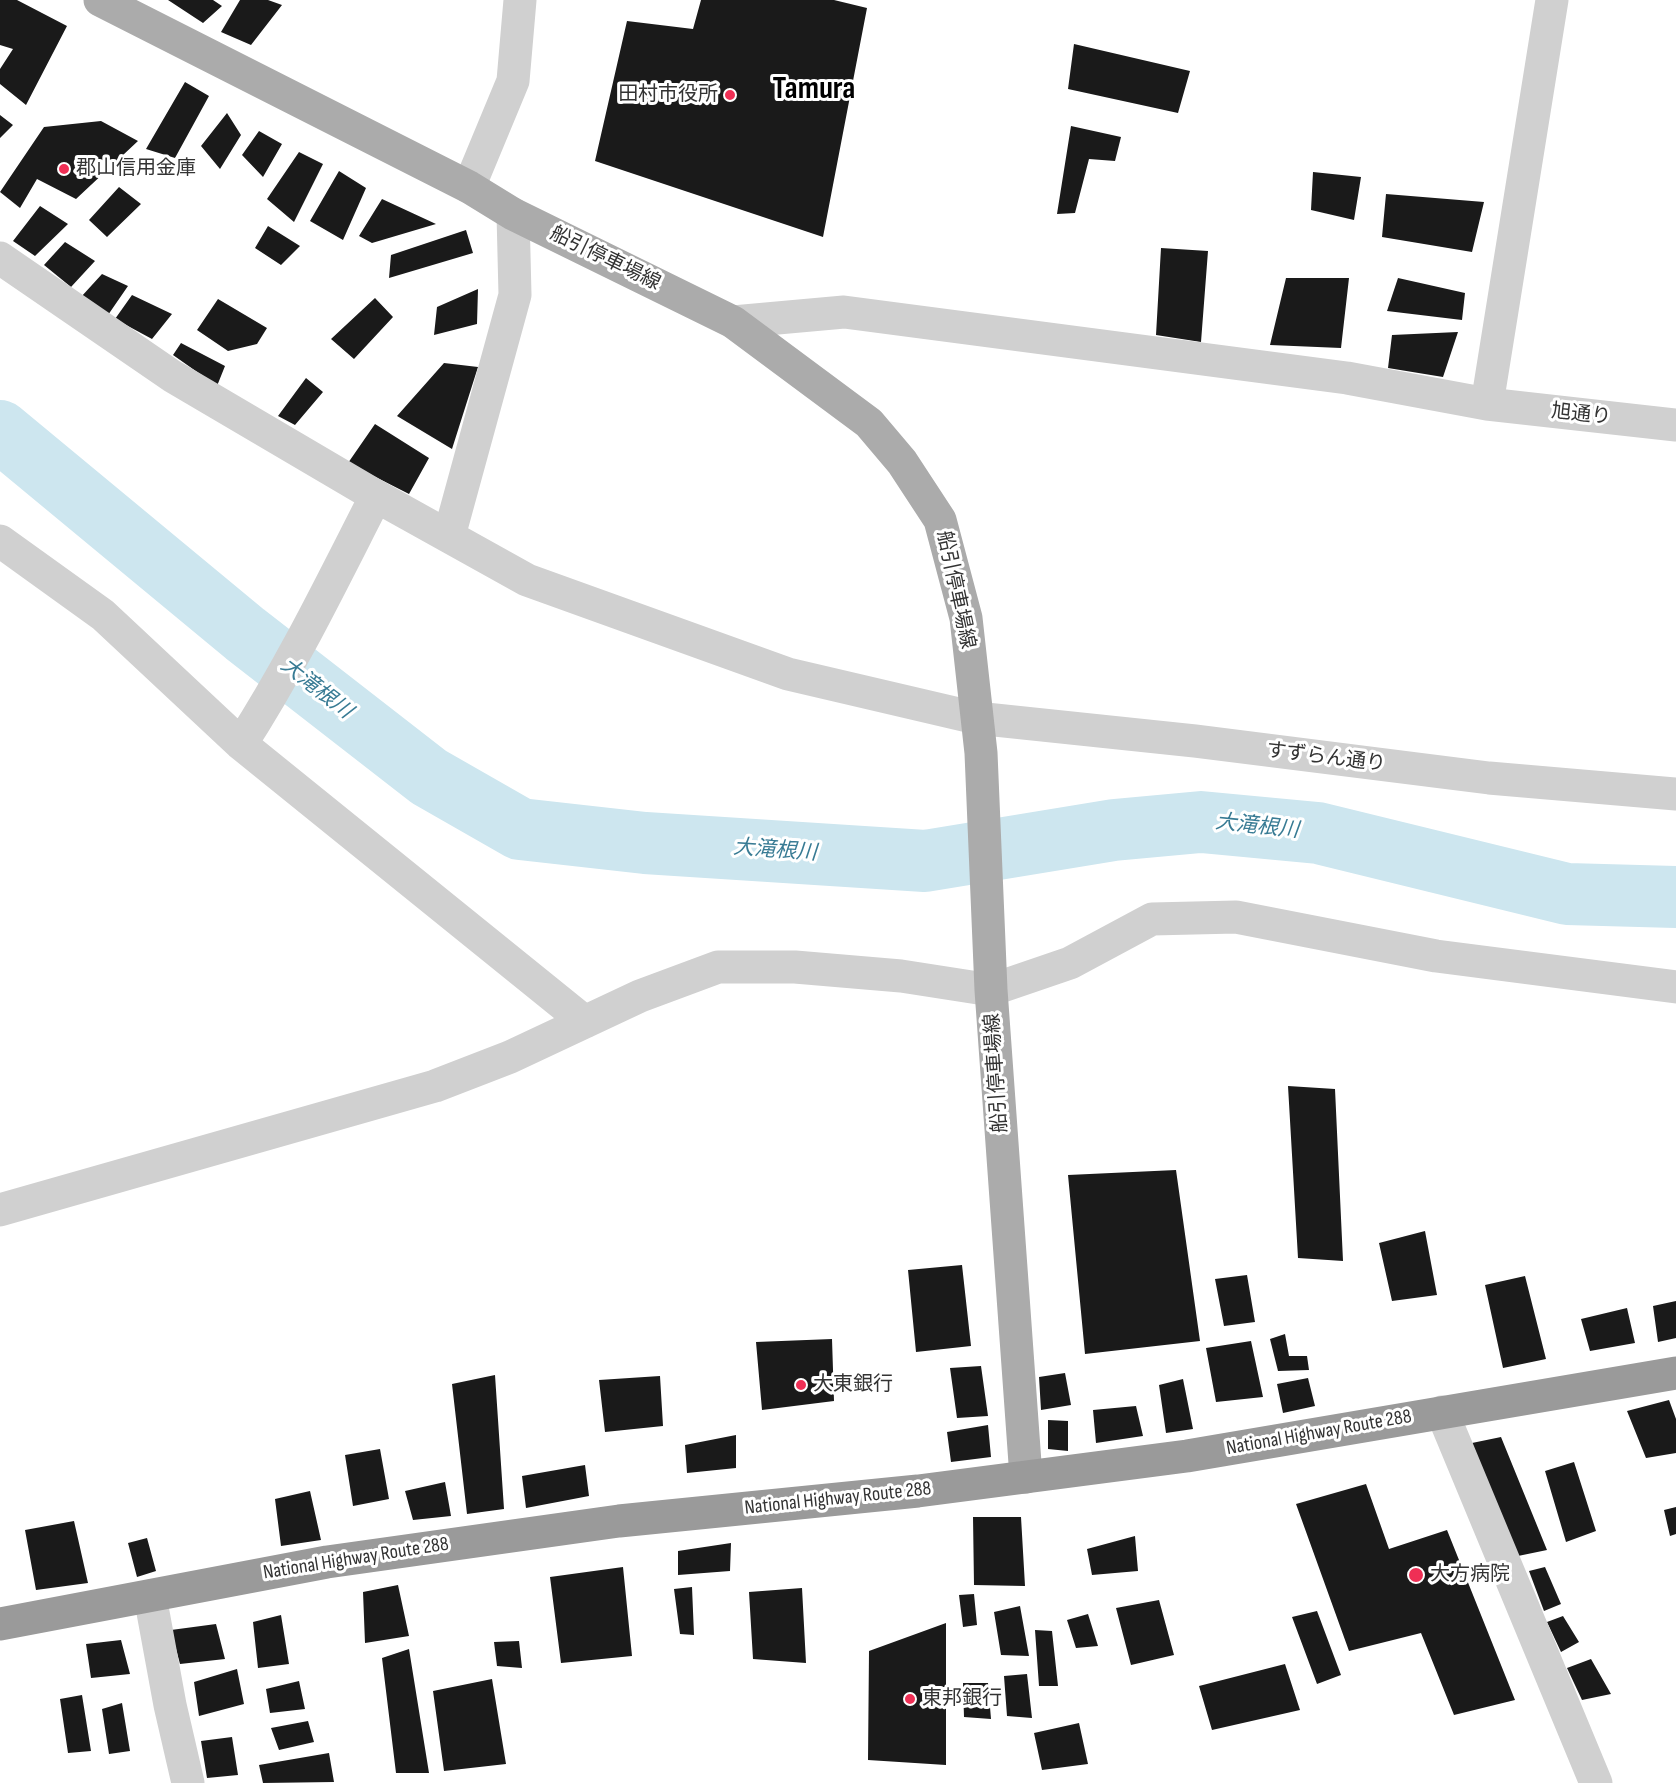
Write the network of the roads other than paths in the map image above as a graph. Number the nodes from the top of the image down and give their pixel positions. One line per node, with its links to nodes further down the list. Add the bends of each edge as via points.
1 (100, 0): 4 (main road, 船引停車場線)
2 (520, 0): 4 (street, via 513,81)
3 (1552, 0): 8 (street)
4 (469, 186): 5 (main road, 船引停車場線)
5 (513, 214): 7 (main road, 船引停車場線); 11 (street, via 515,295)
6 (0, 258): 10 (street, すずらん通り, via 172,376)
7 (733, 322): 8 (street, 旭通り, via 844,312 1347,378); 13 (main road, 船引停車場線, via 869,423 902,462 940,520 966,618)
8 (1486, 404): 9 (street, 旭通り)
9 (1676, 425)
10 (376, 496): 11 (street, すずらん通り); 14 (street, via 265,706)
11 (449, 536): 13 (street, すずらん通り, via 527,580 685,639 788,674)
12 (0, 541): 14 (street, via 103,615)
13 (976, 718): 15 (street, すずらん通り, via 1489,778); 17 (main road, 船引停車場線, via 981,753)
14 (240, 744): 18 (street)
15 (1676, 794)
16 (1676, 987): 17 (street, via 1436,957 1236,917 1152,919 1070,963)
17 (991, 990): 18 (street, via 901,976 795,967 718,967 640,996); 22 (main road, 船引停車場線)
18 (585, 1023): 19 (street, via 435,1086)
19 (0, 1210)
20 (1676, 1373): 21 (highway, National Highway Route 288)
21 (1442, 1412): 22 (highway, National Highway Route 288, via 1187,1456); 26 (street)
22 (1026, 1477): 23 (highway, National Highway Route 288, via 476,1540 327,1562)
23 (150, 1596): 24 (highway, National Highway Route 288); 25 (street)
24 (0, 1624)
25 (188, 1783)
26 (1596, 1783)

